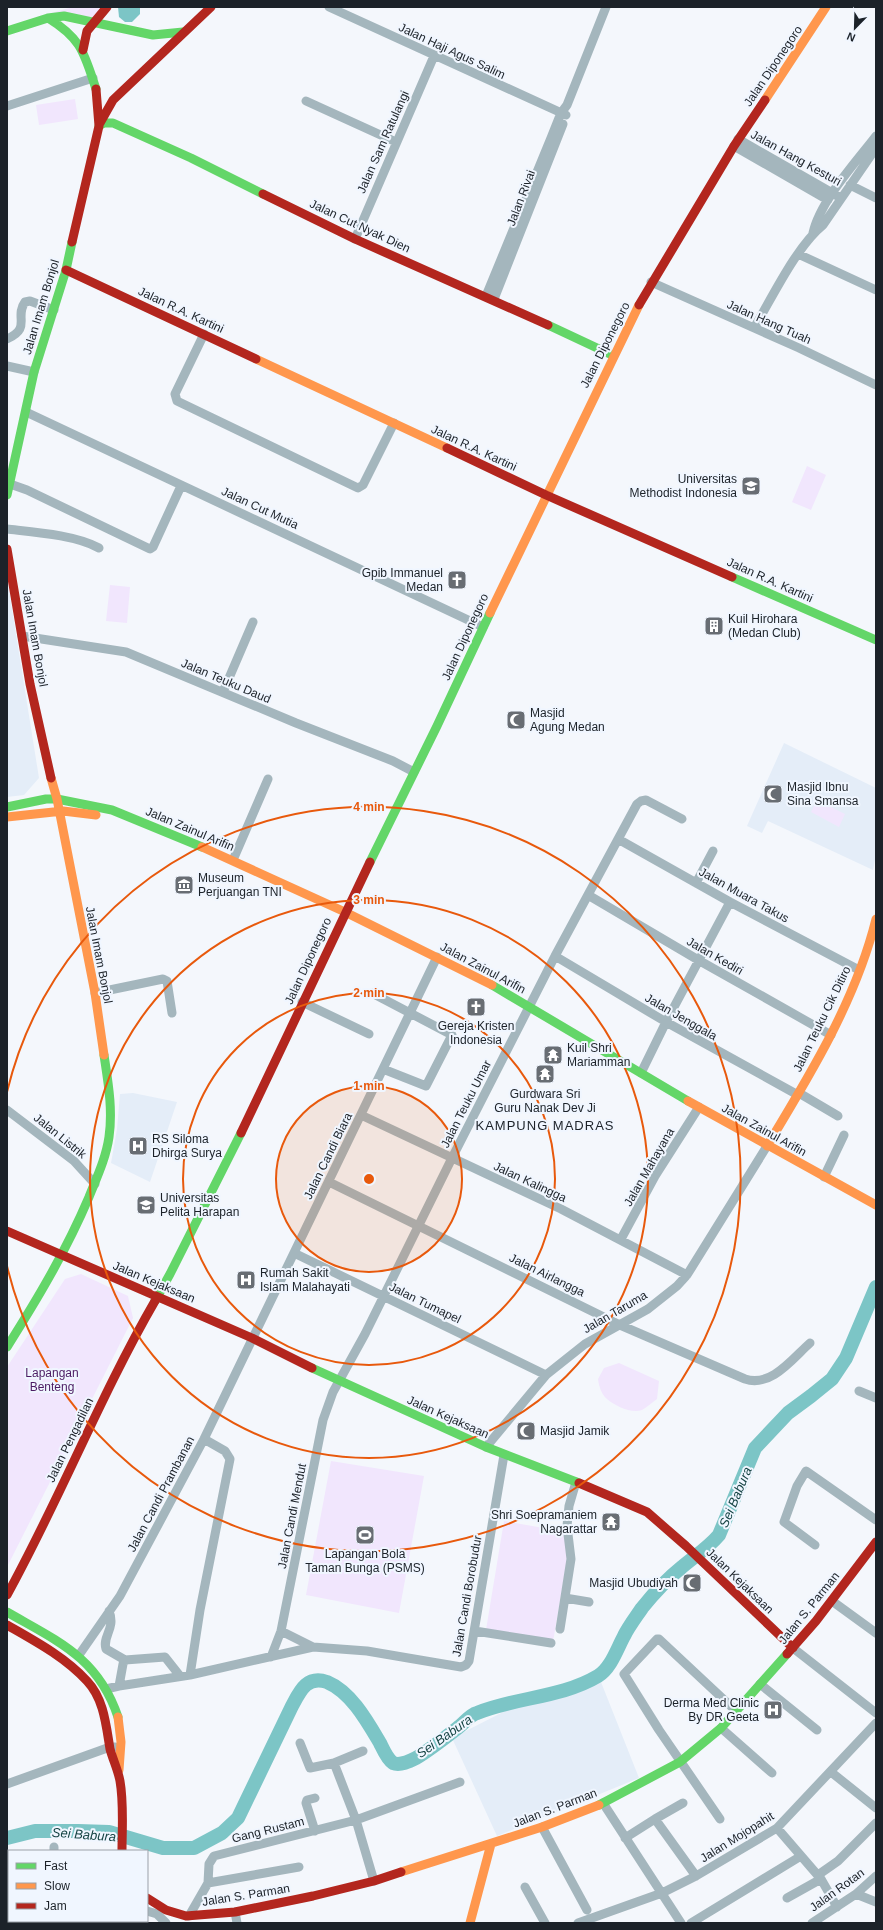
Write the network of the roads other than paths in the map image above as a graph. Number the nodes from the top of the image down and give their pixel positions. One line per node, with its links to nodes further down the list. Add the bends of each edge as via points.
1 (107, 7): 8 (main road)
2 (211, 7): 10 (main road, Jalan Imam Bonjol)
3 (329, 7): 12 (street, Jalan Haji Agus Salim)
4 (606, 7): 16 (street, Jalan Rivai)
5 (826, 7): 20 (main road, Jalan Diponegoro)
6 (46, 14): 7 (main road); 8 (main road); 9 (main road); 11 (main road, Jalan Imam Bonjol, via 66,29)
7 (7, 21)
8 (93, 21): 10 (main road, via 153,34); 11 (main road, via 84,36)
9 (7, 31)
10 (183, 32): 17 (main road, Jalan Imam Bonjol, via 113,100)
11 (83, 50): 13 (main road, Jalan Imam Bonjol)
12 (434, 56): 16 (street, Jalan Haji Agus Salim); 19 (street, Jalan Sam Ratulangi)
13 (94, 78): 15 (street); 17 (main road, Jalan Imam Bonjol)
14 (306, 101): 19 (street)
15 (7, 106)
16 (564, 114): 32 (street, Jalan Rivai)
17 (99, 126): 27 (main road, Jalan Cut Nyak Dien, via 113,122); 29 (main road, Jalan Imam Bonjol)
18 (876, 136): 23 (street)
19 (396, 142): 27 (street, Jalan Sam Ratulangi)
20 (736, 142): 23 (street, Jalan Hang Kesturi); 30 (main road, Jalan Diponegoro)
21 (876, 148): 22 (street)
22 (850, 185): 24 (street); 25 (street, Jalan Hang Kesturi)
23 (831, 196): 24 (street, Jalan Hang Kesturi); 26 (street, via 816,221)
24 (841, 198): 26 (street, via 823,225)
25 (876, 198)
26 (813, 233): 28 (street)
27 (355, 239): 32 (main road, Jalan Cut Nyak Dien)
28 (798, 254): 31 (street); 34 (street)
29 (66, 270): 33 (main road, Jalan Imam Bonjol); 35 (main road, Jalan R.A. Kartini)
30 (651, 282): 34 (street, Jalan Hang Tuah); 37 (main road, Jalan Diponegoro)
31 (876, 290)
32 (490, 298): 37 (main road, Jalan Cut Nyak Dien)
33 (54, 310): 36 (street, via 30,301 25,302 22,306 20,331); 39 (main road, Jalan Imam Bonjol)
34 (754, 328): 40 (street, Jalan Hang Tuah)
35 (204, 334): 42 (main road, Jalan R.A. Kartini); 42 (street, via 175,394 177,401 358,488 363,485)
36 (7, 339)
37 (612, 355): 45 (main road, Jalan Diponegoro)
38 (7, 366): 39 (street)
39 (34, 372): 41 (main road, Jalan Imam Bonjol)
40 (876, 385)
41 (26, 412): 43 (main road, Jalan Imam Bonjol); 44 (street, Jalan Cut Mutia)
42 (394, 424): 45 (main road, Jalan R.A. Kartini)
43 (10, 484): 44 (street, via 150,549); 46 (main road, Jalan Imam Bonjol)
44 (182, 486): 51 (street, Jalan Cut Mutia)
45 (546, 495): 51 (main road, Jalan Diponegoro); 53 (main road, Jalan R.A. Kartini)
46 (7, 496)
47 (7, 529): 48 (street, via 42,533)
48 (99, 548)
49 (7, 549): 52 (main road, Jalan Imam Bonjol)
50 (253, 622): 54 (street)
51 (483, 627): 56 (main road, Jalan Diponegoro)
52 (22, 636): 54 (street, Jalan Teuku Daud, via 126,652); 55 (main road, Jalan Imam Bonjol)
53 (876, 640)
54 (223, 692): 56 (street, Jalan Teuku Daud, via 296,724 393,761)
55 (48, 768): 58 (main road, Jalan Imam Bonjol); 59 (main road, via 46,782)
56 (414, 772): 71 (main road, Jalan Diponegoro)
57 (268, 779): 67 (street)
58 (57, 799): 59 (main road, Jalan Zainul Arifin); 61 (main road, Jalan Imam Bonjol); 66 (main road, Jalan Zainul Arifin, via 125,814)
59 (30, 802): 60 (main road, Jalan Zainul Arifin)
60 (7, 807)
61 (59, 811): 62 (main road, Jalan Zainul Arifin); 66 (main road, Jalan Zainul Arifin, via 88,813 122,823); 78 (main road, Jalan Imam Bonjol)
62 (7, 817)
63 (682, 819): 64 (street, Jalan Teuku Umar, via 646,800 641,801)
64 (618, 839): 68 (street, Jalan Muara Takus); 69 (street, Jalan Teuku Umar)
65 (713, 851): 68 (street)
66 (214, 857): 67 (main road, Jalan Zainul Arifin); 72 (main road, Jalan Zainul Arifin)
67 (233, 860): 71 (main road, Jalan Zainul Arifin)
68 (696, 883): 70 (street, Jalan Muara Takus)
69 (588, 895): 74 (street, Jalan Teuku Umar); 76 (street, Jalan Kediri)
70 (730, 902): 76 (street); 77 (street, Jalan Muara Takus)
71 (345, 912): 72 (main road, Jalan Diponegoro); 75 (main road, Jalan Zainul Arifin)
72 (334, 918): 80 (main road, Jalan Diponegoro)
73 (876, 919): 77 (main road, Jalan Teuku Cik Ditiro, via 871,941)
74 (555, 956): 81 (street, Jalan Teuku Umar); 84 (street, Jalan Jenggala)
75 (436, 959): 81 (main road, Jalan Zainul Arifin, via 463,969); 82 (street, Jalan Candi Biara)
76 (700, 961): 84 (street); 86 (street, Jalan Kediri)
77 (859, 970): 86 (main road, Jalan Teuku Cik Ditiro)
78 (95, 993): 83 (street, via 165,979); 99 (main road, Jalan Imam Bonjol, via 111,1105 109,1136 103,1164)
79 (372, 993): 82 (street)
80 (302, 1002): 85 (street); 107 (main road, Jalan Diponegoro, via 235,1145)
81 (530, 1007): 88 (main road, Jalan Zainul Arifin); 96 (street, Jalan Teuku Umar)
82 (410, 1012): 87 (street, Jalan Candi Biara); 87 (street, via 452,1036 426,1086)
83 (172, 1013)
84 (666, 1022): 88 (street); 89 (street, Jalan Jenggala)
85 (369, 1034)
86 (831, 1035): 89 (main road, Jalan Teuku Cik Ditiro)
87 (382, 1069): 92 (street, Jalan Candi Biara)
88 (641, 1073): 90 (main road, Jalan Zainul Arifin)
89 (798, 1094): 93 (street, Jalan Jenggala); 95 (main road, Jalan Teuku Cik Ditiro)
90 (699, 1107): 95 (main road, Jalan Zainul Arifin); 103 (street, Jalan Mahayana)
91 (7, 1110): 99 (street, Jalan Listrik, via 74,1161)
92 (361, 1115): 96 (street, Jalan Kalingga); 98 (street, Jalan Candi Biara)
93 (838, 1116)
94 (844, 1136): 97 (street)
95 (767, 1146): 97 (main road, Jalan Zainul Arifin); 106 (street, Jalan Taruma)
96 (452, 1158): 101 (street, Jalan Teuku Umar); 103 (street, Jalan Kalingga)
97 (824, 1177): 100 (main road, Jalan Zainul Arifin)
98 (329, 1182): 101 (street, Jalan Airlangga); 104 (street, Jalan Candi Biara)
99 (95, 1184): 105 (main road, Jalan Imam Bonjol)
100 (876, 1205)
101 (419, 1226): 108 (street, Jalan Teuku Umar); 109 (street, Jalan Airlangga)
102 (7, 1231): 105 (main road, Jalan Kejaksaan)
103 (621, 1239): 106 (street, Jalan Kalingga)
104 (294, 1253): 108 (street, Jalan Tumapel); 110 (street, Jalan Candi Biara)
105 (61, 1255): 107 (main road, Jalan Kejaksaan); 112 (main road, Jalan Imam Bonjol)
106 (687, 1275): 109 (street, Jalan Taruma, via 648,1309)
107 (158, 1296): 110 (main road, Jalan Kejaksaan); 124 (main road, Jalan Pengadilan, via 129,1346)
108 (384, 1297): 113 (street, Jalan Tumapel); 114 (street, Jalan Teuku Umar)
109 (620, 1325): 111 (street, Jalan Airlangga, via 745,1379 758,1381 781,1370); 113 (street, Jalan Taruma, via 585,1344)
110 (252, 1338): 114 (main road, Jalan Kejaksaan); 117 (street, Jalan Candi Prambanan)
111 (810, 1342)
112 (7, 1347)
113 (546, 1375): 118 (street, Jalan Taruma)
114 (339, 1381): 118 (main road, Jalan Kejaksaan); 132 (street, Jalan Candi Mendut, via 323,1420)
115 (859, 1391): 116 (street)
116 (876, 1398)
117 (204, 1439): 128 (street, Jalan Candi Prambanan); 141 (street, via 225,1451 230,1459 200,1610)
118 (486, 1447): 119 (main road, Jalan Kejaksaan)
119 (504, 1455): 120 (main road, Jalan Kejaksaan); 133 (street, Jalan Candi Borobudur)
120 (576, 1482): 125 (street, via 569,1506 567,1526 571,1559); 137 (main road, Jalan Kejaksaan, via 647,1512 704,1562)
121 (876, 1520): 123 (street, via 806,1471 797,1486 784,1522)
122 (876, 1542): 126 (main road, Jalan S. Parman)
123 (815, 1545)
124 (7, 1596)
125 (565, 1598): 127 (street); 131 (street)
126 (832, 1601): 134 (street); 137 (main road, Jalan S. Parman)
127 (589, 1602)
128 (109, 1611): 138 (street, Jalan Candi Prambanan); 140 (street, via 112,1623 106,1649)
129 (7, 1612): 138 (main road)
130 (7, 1625): 152 (main road, via 66,1661 88,1682 99,1701 106,1721)
131 (560, 1629)
132 (281, 1631): 136 (street); 139 (street, Jalan Candi Mendut)
133 (475, 1631): 135 (street); 136 (street, Jalan Candi Borobudur, via 469,1661 461,1667 367,1651)
134 (876, 1633)
135 (551, 1643)
136 (313, 1647): 139 (street, Jalan Candi Borobudur)
137 (793, 1648): 143 (main road, Jalan S. Parman); 147 (street)
138 (79, 1655): 145 (main road)
139 (271, 1657): 141 (street, Jalan Candi Borobudur)
140 (126, 1660): 142 (street, via 165,1657); 144 (street)
141 (190, 1675): 142 (street, Jalan Candi Borobudur)
142 (180, 1676): 144 (street, Jalan Candi Borobudur)
143 (760, 1684): 146 (main road, Jalan S. Parman); 150 (street)
144 (119, 1686): 145 (street, Jalan Candi Borobudur)
145 (106, 1689): 153 (main road, via 120,1718)
146 (736, 1711): 149 (main road, Jalan S. Parman); 155 (street, via 657,1639 624,1674)
147 (876, 1713)
148 (876, 1723): 158 (street, Jalan Mojopahit)
149 (721, 1728): 155 (main road, Jalan S. Parman); 159 (street)
150 (817, 1730)
151 (300, 1743): 156 (street, via 309,1767)
152 (110, 1747): 153 (street); 157 (main road); 161 (street)
153 (122, 1748): 157 (main road)
154 (363, 1751): 156 (street)
155 (680, 1762): 163 (main road, Jalan S. Parman); 167 (street)
156 (334, 1763): 168 (street)
157 (118, 1772): 175 (main road, via 122,1809)
158 (831, 1772): 165 (street); 171 (street, Jalan Mojopahit)
159 (772, 1773)
160 (460, 1782): 168 (street, Gang Rustam)
161 (7, 1784)
162 (315, 1798): 172 (street, via 307,1800 306,1803)
163 (603, 1803): 170 (main road, Jalan S. Parman); 173 (street)
164 (683, 1803): 166 (street)
165 (876, 1808)
166 (655, 1819): 173 (street); 178 (street)
167 (720, 1819)
168 (356, 1820): 172 (street, Gang Rustam); 181 (street)
169 (876, 1823): 180 (street)
170 (542, 1827): 174 (main road, Jalan S. Parman); 190 (street)
171 (777, 1828): 176 (street); 178 (street, Jalan Mojopahit)
172 (315, 1831): 182 (street, Gang Rustam, via 214,1856 209,1864)
173 (625, 1838): 184 (street)
174 (491, 1844): 181 (main road, Jalan S. Parman); 198 (main road)
175 (122, 1850)
176 (801, 1856): 180 (street); 202 (street)
177 (299, 1867): 182 (street)
178 (696, 1876): 184 (street, Jalan Mojopahit)
179 (876, 1876): 185 (street, Jalan Rotan)
180 (820, 1877): 186 (street); 189 (street)
181 (374, 1882): 192 (main road, Jalan S. Parman)
182 (208, 1883): 194 (street)
183 (525, 1887): 199 (street)
184 (662, 1893): 200 (street, Jalan Mojopahit); 201 (street)
185 (856, 1894): 188 (street); 189 (street, Jalan Rotan)
186 (787, 1898)
187 (148, 1899): 193 (main road, Jalan S. Parman)
188 (876, 1902)
189 (837, 1907): 203 (street, Jalan Rotan)
190 (587, 1910)
191 (148, 1911): 195 (street, via 157,1914)
192 (235, 1912): 194 (main road, Jalan S. Parman); 197 (street)
193 (176, 1914): 194 (main road, Jalan S. Parman); 196 (street)
194 (189, 1916)
195 (166, 1923)
196 (172, 1923)
197 (237, 1923)
198 (470, 1923)
199 (545, 1923)
200 (578, 1923)
201 (681, 1923)
202 (691, 1923)
203 (812, 1923)

